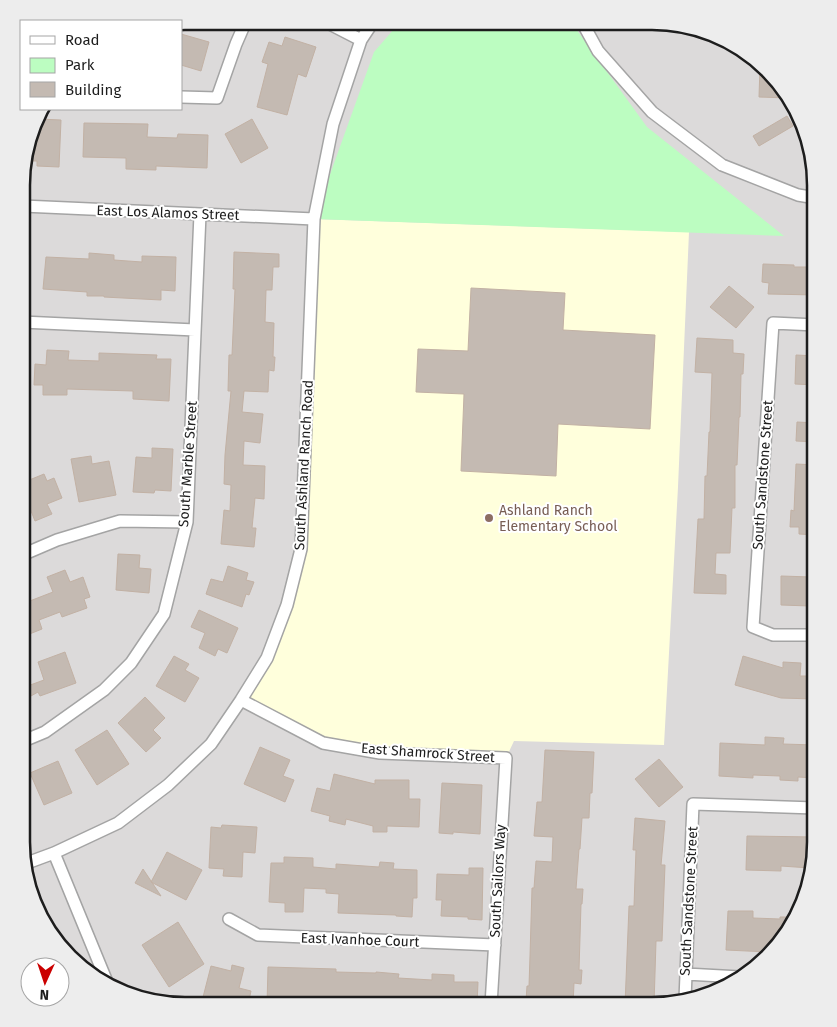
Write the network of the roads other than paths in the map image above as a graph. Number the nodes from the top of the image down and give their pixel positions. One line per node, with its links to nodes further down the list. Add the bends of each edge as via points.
1 (242, 30): 6 (street, via 217,98)
2 (342, 30): 5 (street)
3 (368, 30): 5 (street, South Ashland Ranch Road)
4 (586, 30): 7 (street, via 598,51 652,112 722,165)
5 (361, 40): 10 (street, South Ashland Ranch Road, via 333,124)
6 (182, 97)
7 (807, 196)
8 (30, 206): 9 (street, East Los Alamos Street)
9 (200, 214): 10 (street, East Los Alamos Street); 13 (street, South Marble Street)
10 (314, 219): 17 (street, South Ashland Ranch Road, via 302,549 287,605 267,658)
11 (30, 322): 13 (street)
12 (807, 325): 16 (street, South Sandstone Street, via 772,323 753,627 773,635)
13 (196, 330): 14 (street, South Marble Street)
14 (187, 522): 15 (street, via 120,521 56,540); 18 (street, South Marble Street, via 164,614 131,662 104,690 45,732)
15 (30, 551)
16 (807, 635)
17 (242, 700): 19 (street, East Shamrock Street, via 323,743 380,753); 21 (street, South Ashland Ranch Road, via 211,744 168,785 118,823)
18 (30, 739)
19 (506, 758): 24 (street, South Sailors Way)
20 (807, 808): 26 (street, South Sandstone Street, via 693,804)
21 (54, 853): 22 (street, South Ashland Ranch Road); 25 (street)
22 (31, 862)
23 (229, 919): 24 (street, East Ivanhoe Court, via 258,935)
24 (495, 946): 29 (street, South Sailors Way)
25 (104, 974)
26 (686, 974): 27 (street); 28 (street, South Sandstone Street)
27 (728, 976)
28 (685, 993)
29 (492, 997)

